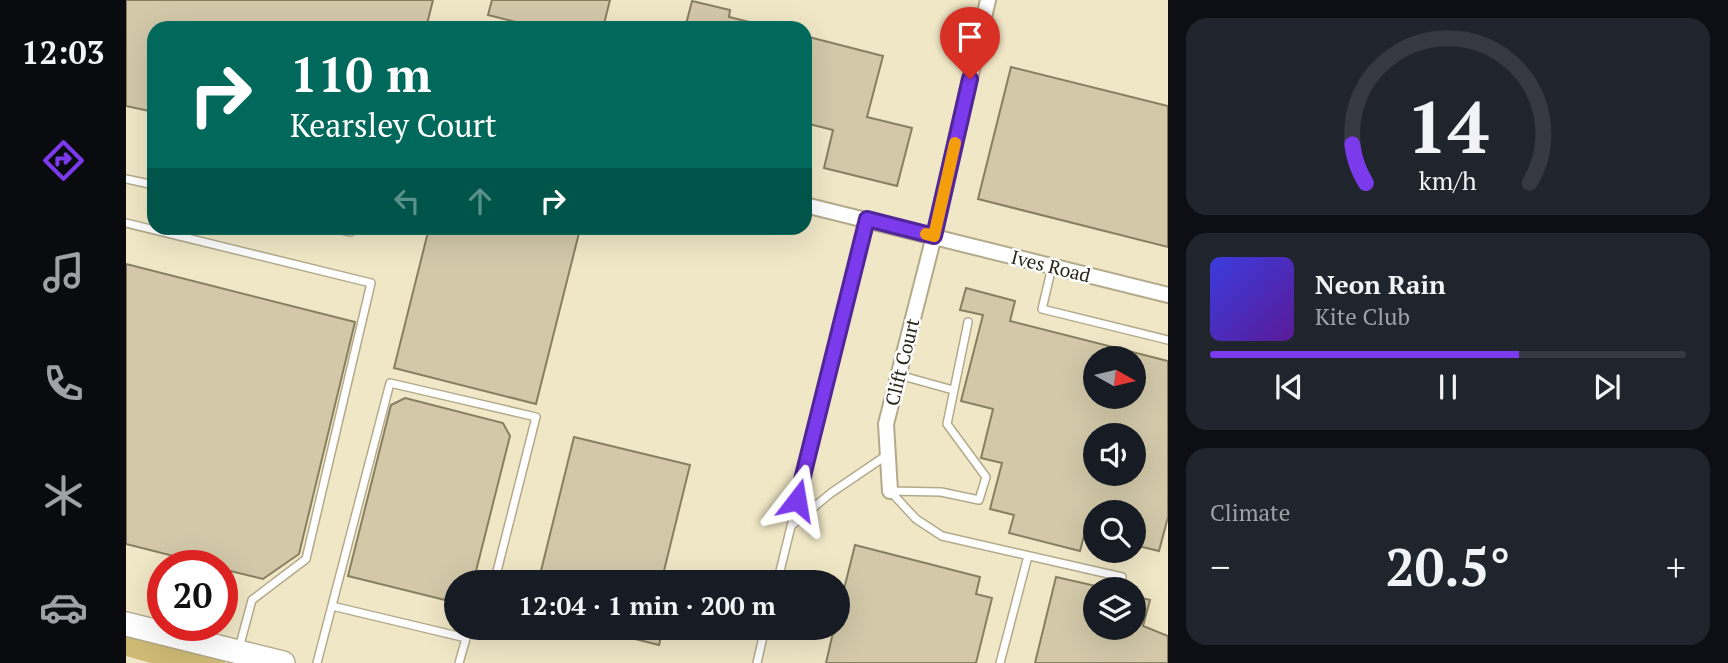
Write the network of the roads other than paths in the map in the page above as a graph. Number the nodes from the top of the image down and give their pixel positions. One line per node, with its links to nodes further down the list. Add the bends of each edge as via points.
1 (988, 0): 9 (street, Clift Court)
2 (126, 179): 3 (lane)
3 (147, 184)
4 (812, 207): 5 (street, Ives Road)
5 (867, 219): 9 (street, Ives Road); 18 (lane)
6 (126, 223): 7 (lane)
7 (147, 228)
8 (175, 235): 28 (lane, via 371,283 306,559 252,600)
9 (934, 236): 10 (street, Ives Road); 14 (street, Clift Court)
10 (1052, 266): 11 (street, Ives Road); 13 (lane, via 1042,309)
11 (1168, 295)
12 (968, 322): 15 (lane)
13 (1168, 340)
14 (899, 374): 15 (lane); 16 (street, Clift Court, via 886,424)
15 (953, 390): 17 (lane, via 947,424 986,477 979,500 942,492)
16 (888, 454): 17 (street, Clift Court); 18 (lane)
17 (890, 491): 19 (lane, via 916,519 942,536)
18 (791, 526): 21 (lane)
19 (1028, 556): 22 (lane); 33 (lane)
20 (497, 570): 23 (lane, via 536,417 390,383)
21 (780, 570)
22 (1122, 577)
23 (332, 606): 25 (lane); 30 (lane)
24 (126, 624): 28 (main road)
25 (444, 633)
26 (465, 640): 31 (lane)
27 (762, 640): 32 (lane)
28 (237, 652): 29 (main road)
29 (284, 663)
30 (317, 663)
31 (459, 663)
32 (757, 663)
33 (1000, 663)

